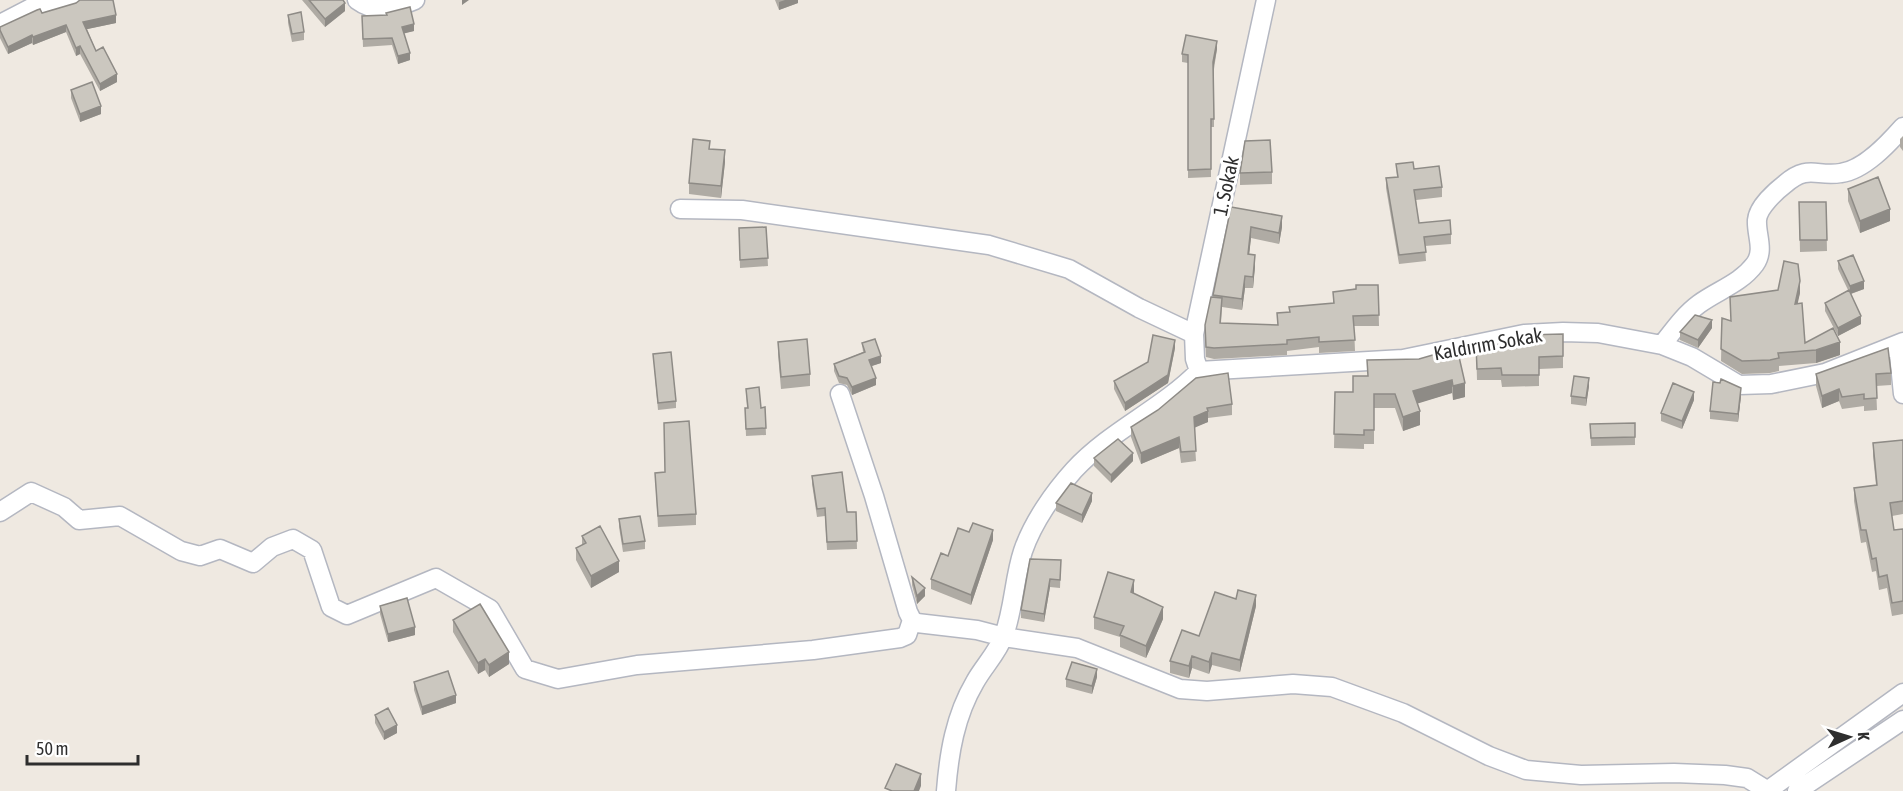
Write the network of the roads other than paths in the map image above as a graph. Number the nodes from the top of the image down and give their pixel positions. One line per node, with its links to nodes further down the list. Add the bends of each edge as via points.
1 (74, 0): 5 (street, via 33,7)
2 (357, 0): 3 (street, via 369,9 387,10)
3 (415, 0)
4 (1266, 0): 8 (street, 1. Sokak)
5 (0, 24)
6 (1903, 127): 10 (street, via 1860,166 1843,173 1799,173 1784,184 1757,218 1760,252 1756,262 1726,289 1699,304)
7 (680, 209): 8 (street, via 742,210 989,245 1069,269)
8 (1194, 334): 11 (street, 1. Sokak)
9 (1901, 343): 10 (street, Kaldırım Sokak, via 1825,374 1739,386 1692,357); 13 (street)
10 (1662, 345): 11 (street, Kaldırım Sokak, via 1598,333 1540,333 1403,359)
11 (1199, 371): 16 (street, via 1172,397 1091,454 1052,500 1023,551)
12 (840, 394): 15 (street)
13 (1903, 394)
14 (0, 513): 15 (street, via 31,492 64,507 79,520 120,516 181,551 200,556 220,549 253,563 272,547 293,539 312,550 331,608 347,615 436,578 490,609 525,669 558,679 637,665 813,650 900,638 907,635)
15 (912, 620): 16 (street)
16 (1004, 637): 19 (street, via 963,705 949,755); 20 (street, via 1077,648 1191,691 1293,684 1332,687 1394,709 1526,770 1581,775 1725,776 1747,778)
17 (1903, 693): 20 (street)
18 (1903, 720): 21 (street)
19 (946, 791)
20 (1768, 791)
21 (1797, 791)

